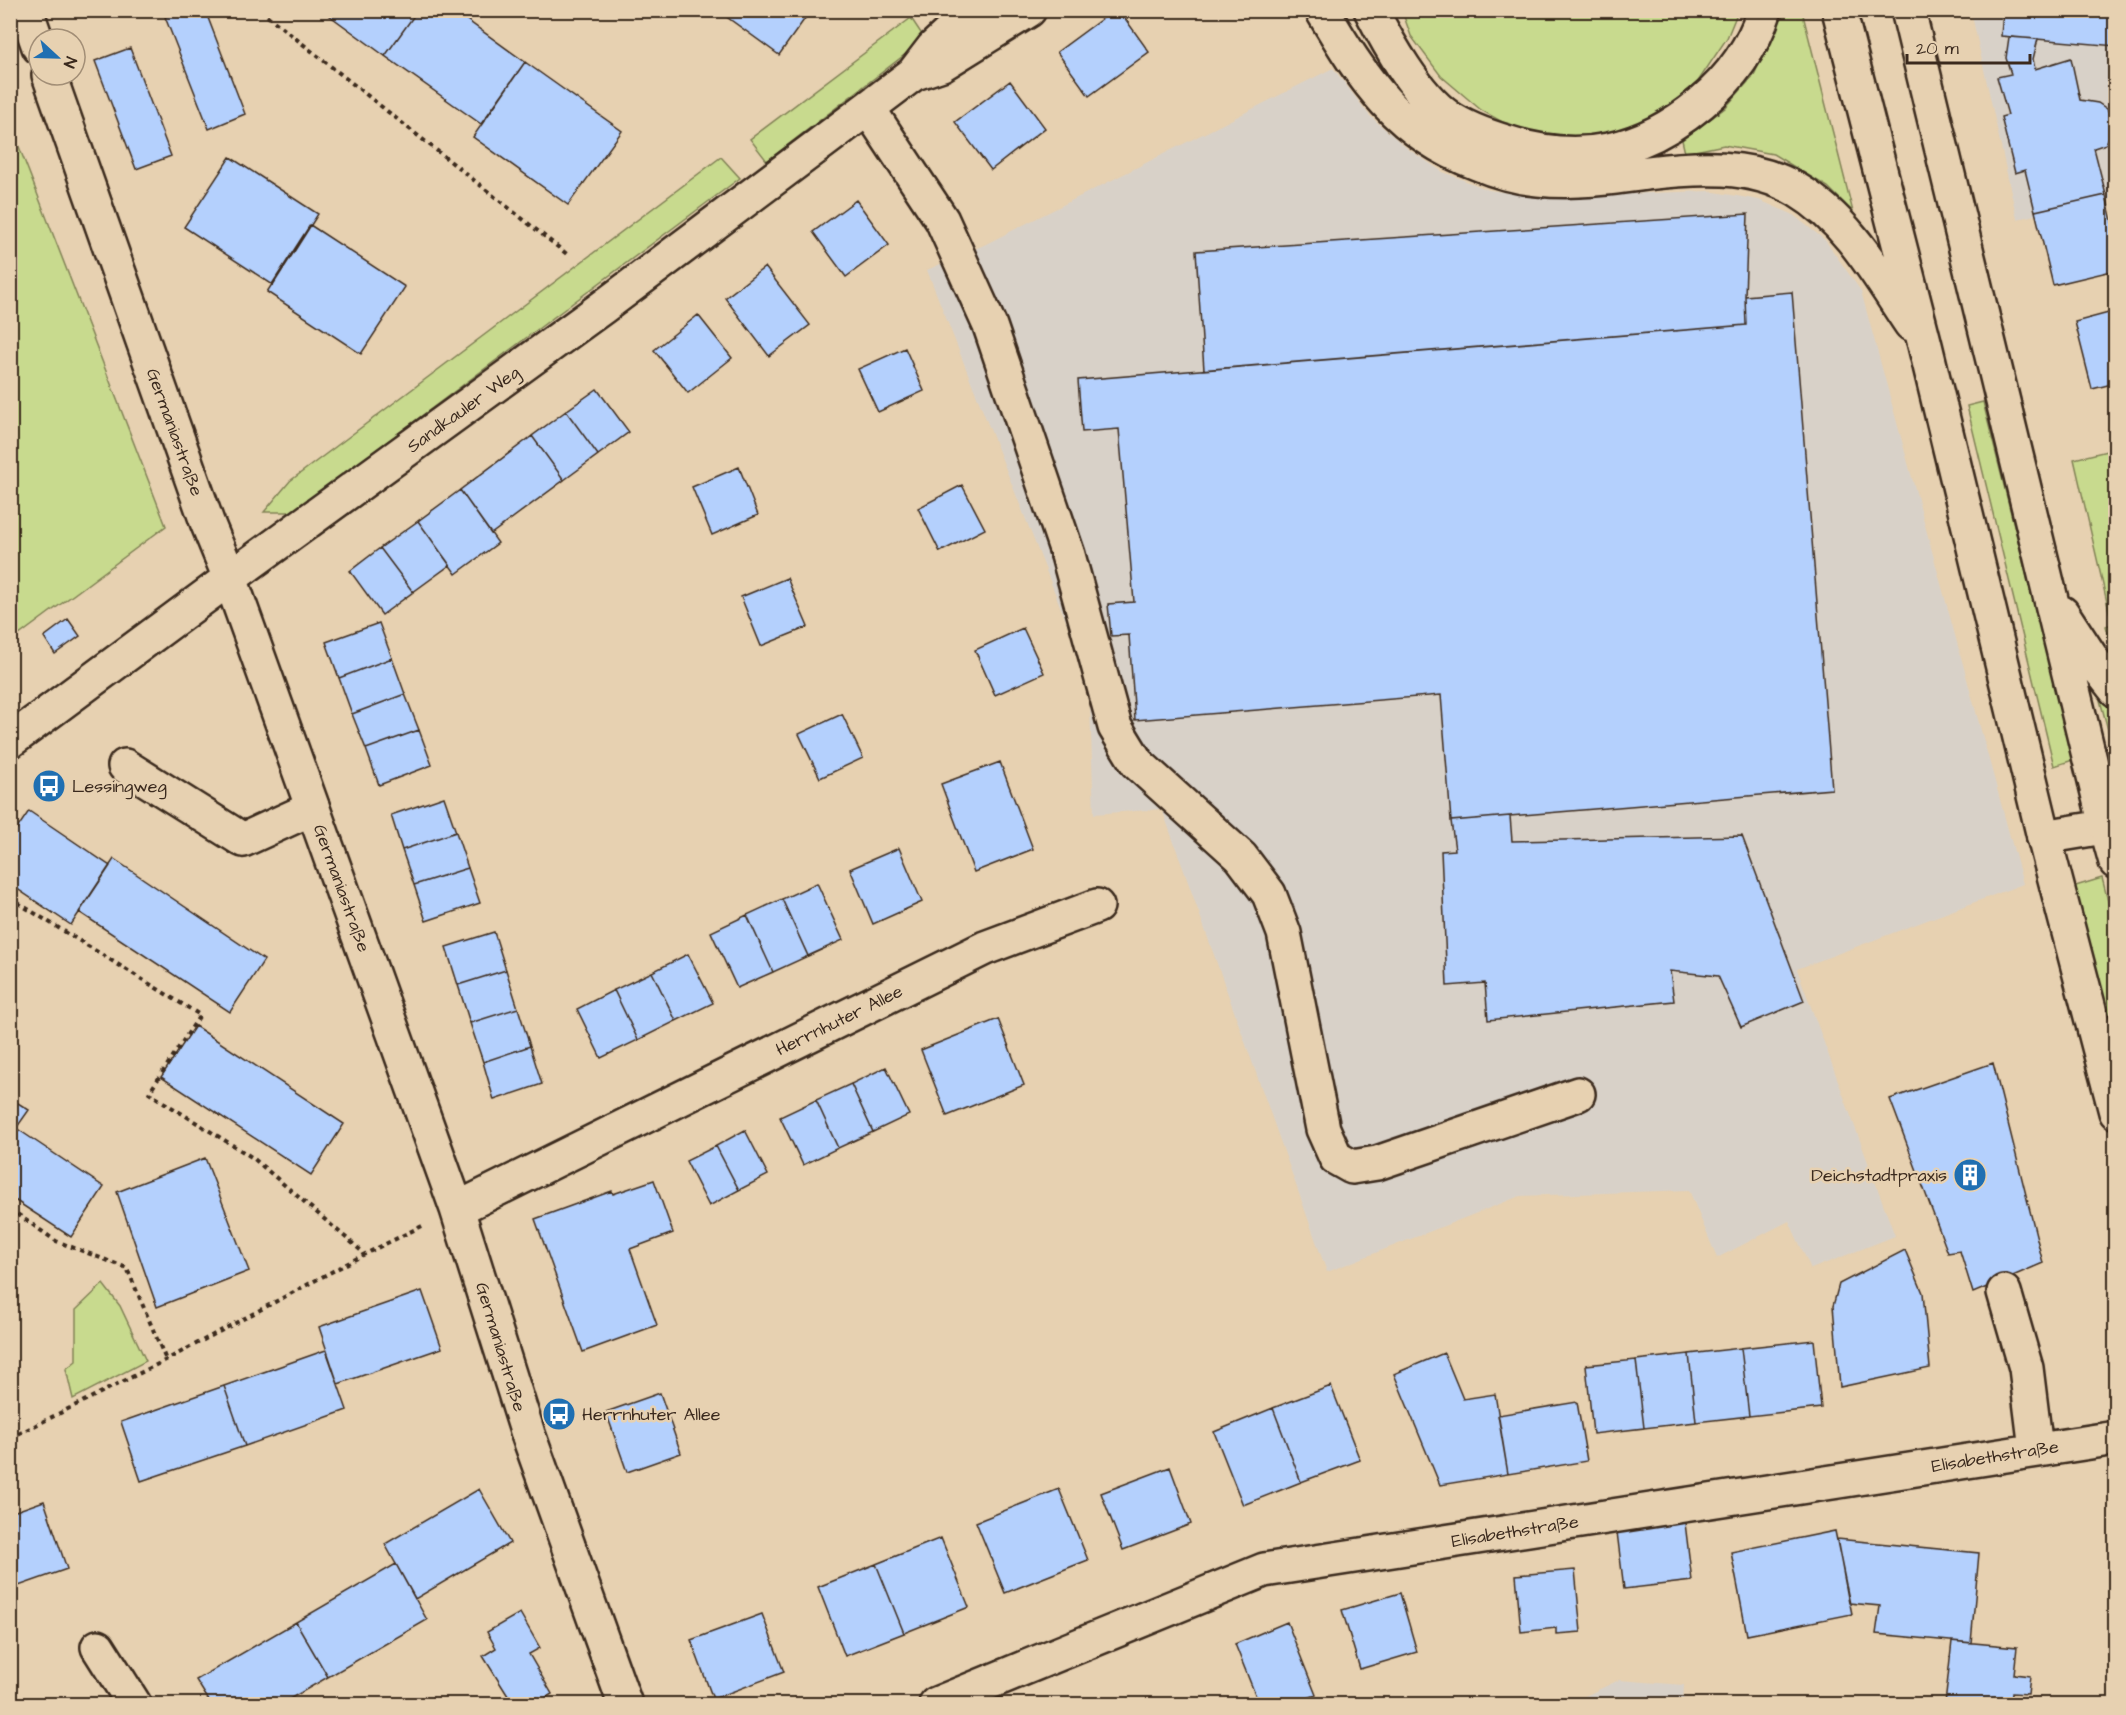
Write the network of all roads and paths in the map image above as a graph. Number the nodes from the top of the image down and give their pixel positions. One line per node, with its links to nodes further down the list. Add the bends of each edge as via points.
1 (26, 10): 10 (main road)
2 (260, 10): 14 (path)
3 (975, 10): 11 (main road, Sandkauler Weg, via 933,48)
4 (1029, 10): 11 (main road, Sandkauler Weg, via 942,64)
5 (1322, 10): 15 (main road, via 1363,74 1407,124 1435,145 1486,167 1513,175 1573,181 1671,170 1723,169 1774,179 1796,189 1850,235)
6 (1765, 10): 9 (main road, via 1745,55 1727,79 1684,117 1631,145 1572,153 1516,145 1483,135 1446,116 1417,85)
7 (1839, 10): 15 (main road)
8 (1908, 10): 17 (main road)
9 (1373, 12)
10 (32, 27)
11 (913, 74): 13 (main road, Sandkauler Weg)
12 (53, 87): 16 (main road, Germaniastraße)
13 (868, 108): 16 (main road, Sandkauler Weg, via 613,300); 27 (main road, via 942,220 990,326 1068,555 1115,727 1137,764 1241,857 1269,894 1284,933 1323,1129 1336,1158 1352,1167 1377,1163)
14 (568, 255)
15 (1925, 345): 23 (main road)
16 (230, 578): 19 (main road, Sandkauler Weg); 21 (main road, Germaniastraße)
17 (2050, 594): 18 (main road); 22 (main road)
18 (2115, 690)
19 (10, 741)
20 (125, 766): 21 (main road, via 243,840)
21 (313, 808): 30 (main road, Germaniastraße)
22 (2111, 826): 23 (main road); 24 (main road)
23 (2044, 837): 28 (main road)
24 (2115, 862)
25 (10, 898): 31 (path, via 200,1015 149,1092 253,1158)
26 (1097, 906): 30 (main road, Herrnhuter Allee, via 985,948)
27 (1578, 1094)
28 (2115, 1112)
29 (10, 1209): 33 (path, via 56,1241 127,1268)
30 (458, 1209): 31 (path); 39 (main road, Germaniastraße, via 528,1434)
31 (365, 1254): 33 (path)
32 (2004, 1292): 36 (main road, via 2026,1368)
33 (166, 1360): 34 (path)
34 (10, 1438)
35 (2115, 1438): 36 (main road, Elisabethstraße)
36 (2037, 1449): 40 (main road, Elisabethstraße, via 1264,1570)
37 (98, 1647): 38 (main road)
38 (134, 1704)
39 (625, 1704)
40 (936, 1704)

